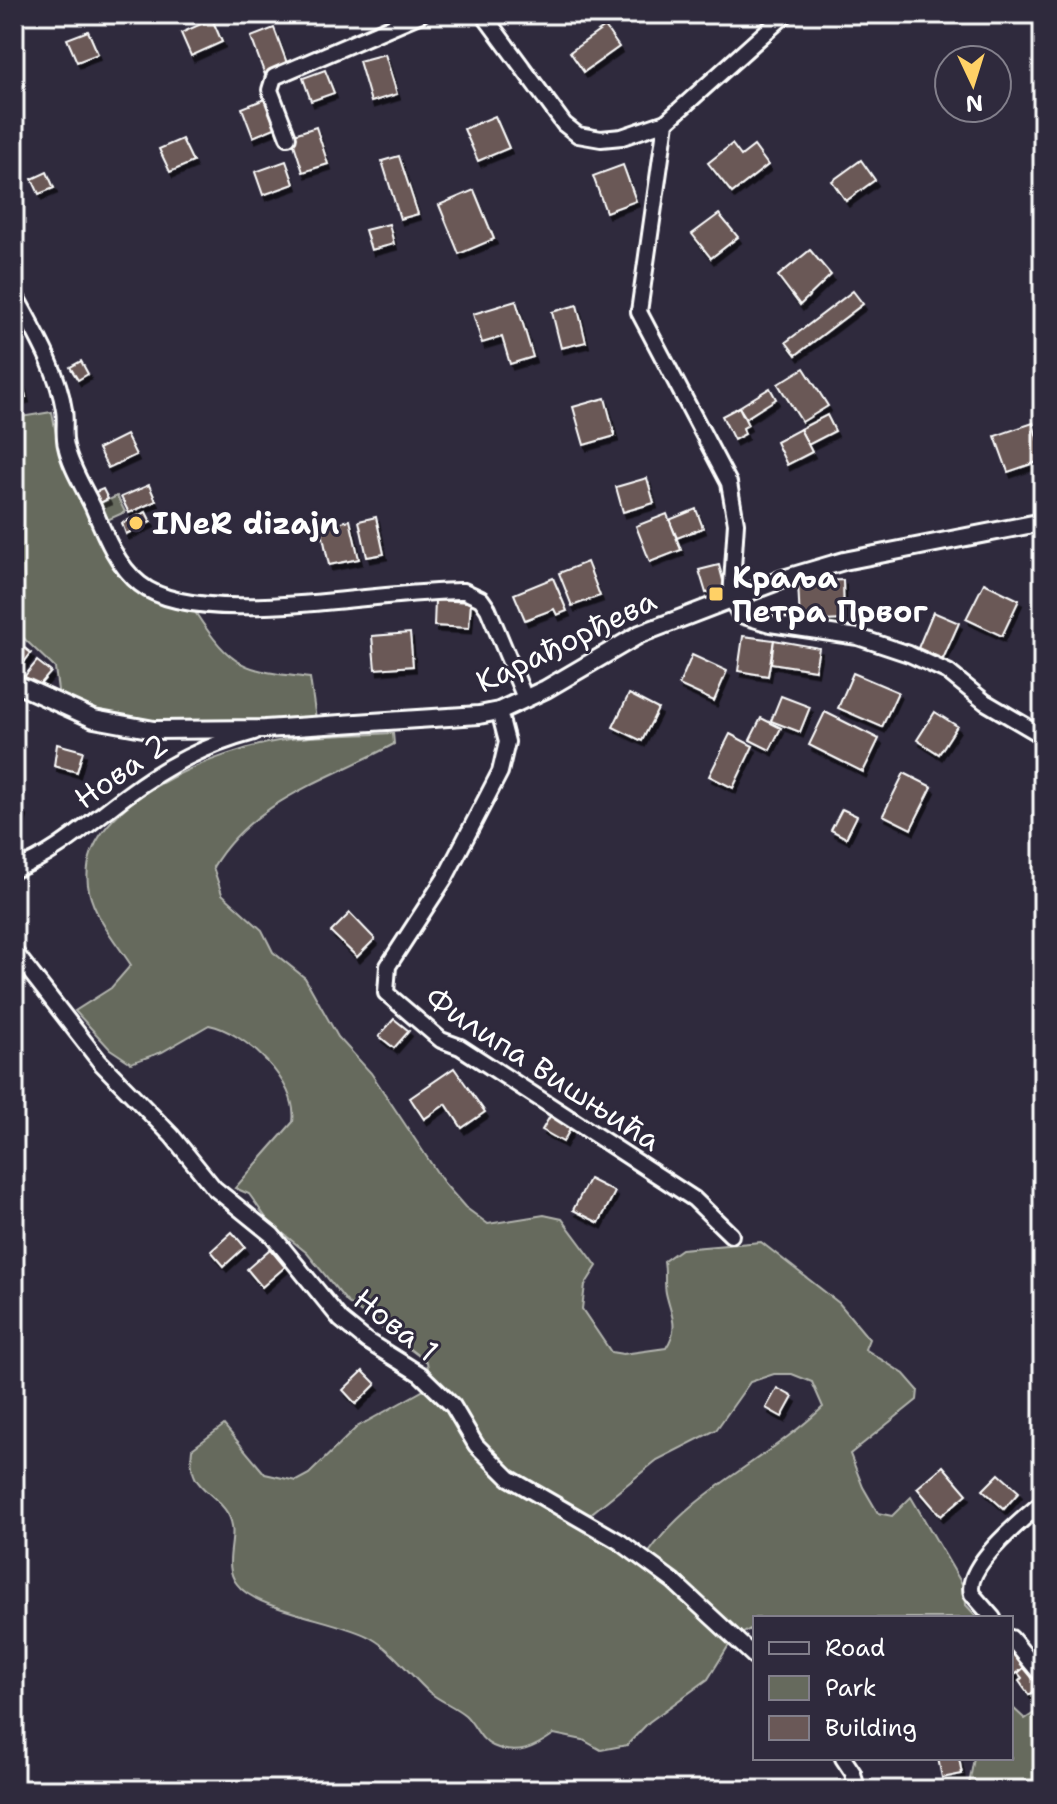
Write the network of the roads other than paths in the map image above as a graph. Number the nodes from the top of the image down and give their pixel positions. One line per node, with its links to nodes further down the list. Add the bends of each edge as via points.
1 (421, 14): 5 (street, via 271,80)
2 (483, 14): 4 (street, via 564,124 578,135 622,137)
3 (786, 14): 4 (street)
4 (666, 122): 8 (street, via 639,312 729,483 736,523)
5 (288, 137)
6 (14, 293): 10 (street, via 55,380 64,408 66,446 103,531 140,584 162,597 234,606 464,591 488,609)
7 (1043, 522): 8 (street, Карађорђева, via 844,561)
8 (731, 598): 10 (street, Карађорђева, via 640,634); 13 (street, via 747,618 858,637 909,654 948,672 985,702)
9 (14, 683): 12 (street, Карађорђева, via 61,707 133,728)
10 (525, 698): 11 (street, Карађорђева)
11 (499, 711): 12 (street, Карађорђева); 16 (street, Филипа Вишњића, via 507,742 500,772 445,878 388,966 386,993 441,1040 483,1061 694,1199)
12 (265, 729): 14 (street, Нова 2, via 203,747 59,848)
13 (1043, 736)
14 (14, 870)
15 (14, 951): 20 (street, Нова 1, via 100,1062 214,1188 272,1235 341,1320 420,1374 453,1406 476,1445 509,1478 620,1542 673,1581)
16 (731, 1235)
17 (1043, 1502): 18 (street, via 972,1576 972,1594)
18 (991, 1616)
19 (1013, 1640): 21 (street)
20 (753, 1655)
21 (1043, 1677)
22 (844, 1760): 23 (street)
23 (857, 1790)

